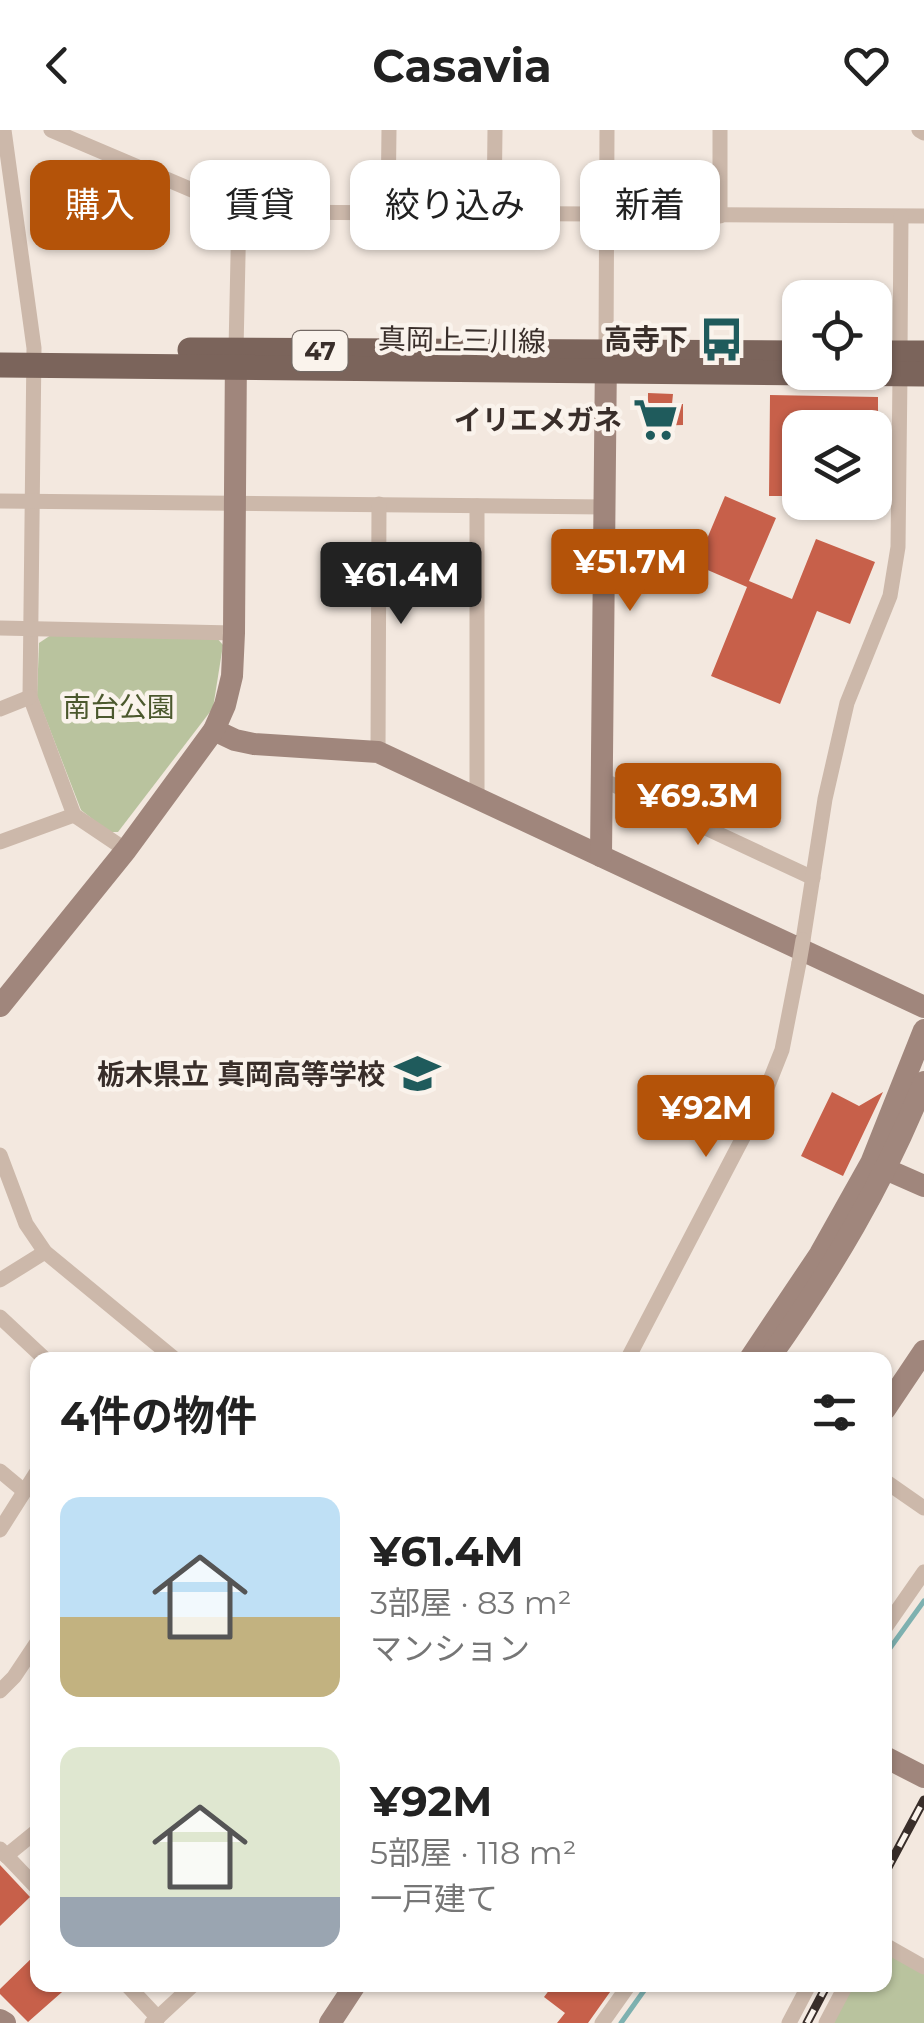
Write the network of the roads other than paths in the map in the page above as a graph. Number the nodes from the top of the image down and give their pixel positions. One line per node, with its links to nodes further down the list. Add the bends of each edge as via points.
1 (4, 130): 11 (street)
2 (51, 130): 12 (street)
3 (389, 130): 7 (street)
4 (494, 130): 8 (street)
5 (607, 130): 9 (street)
6 (720, 130): 10 (street)
7 (389, 160)
8 (494, 160)
9 (607, 160)
10 (720, 160)
11 (5, 180): 20 (street)
12 (190, 189)
13 (720, 216): 14 (street)
14 (902, 216): 15 (street); 22 (street)
15 (924, 216)
16 (238, 250): 21 (street)
17 (607, 250): 23 (street)
18 (0, 348): 20 (main road, 真岡上三川線 / 47)
19 (782, 354): 23 (main road, 真岡上三川線 / 47)
20 (34, 357): 21 (main road, 真岡上三川線 / 47); 24 (main road, 真岡上三川線 / 47); 26 (street)
21 (236, 359): 23 (main road, 真岡上三川線 / 47); 27 (street)
22 (905, 361): 23 (main road, 真岡上三川線 / 47); 44 (street, via 890,596 847,702)
23 (606, 362): 30 (street)
24 (0, 365)
25 (0, 501): 26 (street)
26 (32, 501): 27 (street); 32 (street)
27 (234, 502): 28 (street); 33 (street)
28 (379, 504): 29 (street); 37 (street)
29 (477, 506): 30 (street); 39 (street)
30 (605, 507): 38 (street)
31 (0, 628): 32 (street)
32 (31, 629): 33 (street); 34 (street)
33 (234, 632): 36 (street, via 232,676)
34 (30, 697): 35 (street); 40 (street)
35 (0, 708)
36 (214, 730): 37 (street, via 254,744); 42 (street)
37 (378, 752): 39 (street)
38 (601, 778): 43 (street); 44 (street)
39 (477, 799): 43 (street)
40 (74, 815): 41 (street); 42 (street)
41 (0, 842)
42 (126, 850): 45 (street)
43 (601, 856): 46 (street)
44 (813, 878): 58 (street, bridge, via 782,1050)
45 (0, 1006)
46 (924, 1007)
47 (924, 1030): 50 (street)
48 (924, 1082): 50 (street)
49 (0, 1155): 52 (street, via 26,1224)
50 (879, 1166): 51 (street); 59 (street); 60 (street, via 832,1264)
51 (924, 1186)
52 (45, 1252): 53 (street); 57 (street)
53 (0, 1280)
54 (0, 1316): 56 (street)
55 (924, 1351): 61 (street)
56 (38, 1352)
57 (166, 1352)
58 (631, 1352)
59 (754, 1352)
60 (773, 1352)
61 (892, 1399)
62 (0, 1471): 65 (street)
63 (30, 1482): 65 (street)
64 (892, 1486): 66 (street)
65 (24, 1491): 67 (street)
66 (924, 1508)
67 (0, 1530)
68 (924, 1572): 69 (street)
69 (892, 1618)
70 (30, 1653): 71 (street)
71 (0, 1691)
72 (892, 1761): 73 (street)
73 (924, 1778)
74 (30, 1835): 75 (street)
75 (3, 1852): 76 (street)
76 (30, 1881)
77 (892, 1949): 78 (street)
78 (924, 1968)
79 (133, 1992): 86 (street)
80 (185, 1992): 86 (street)
81 (332, 1992): 87 (street)
82 (350, 1992): 88 (street)
83 (624, 1992): 89 (street)
84 (805, 1992): 90 (street)
85 (842, 1992): 91 (street)
86 (155, 2020)
87 (312, 2023)
88 (330, 2023)
89 (602, 2023)
90 (789, 2023)
91 (826, 2023)

